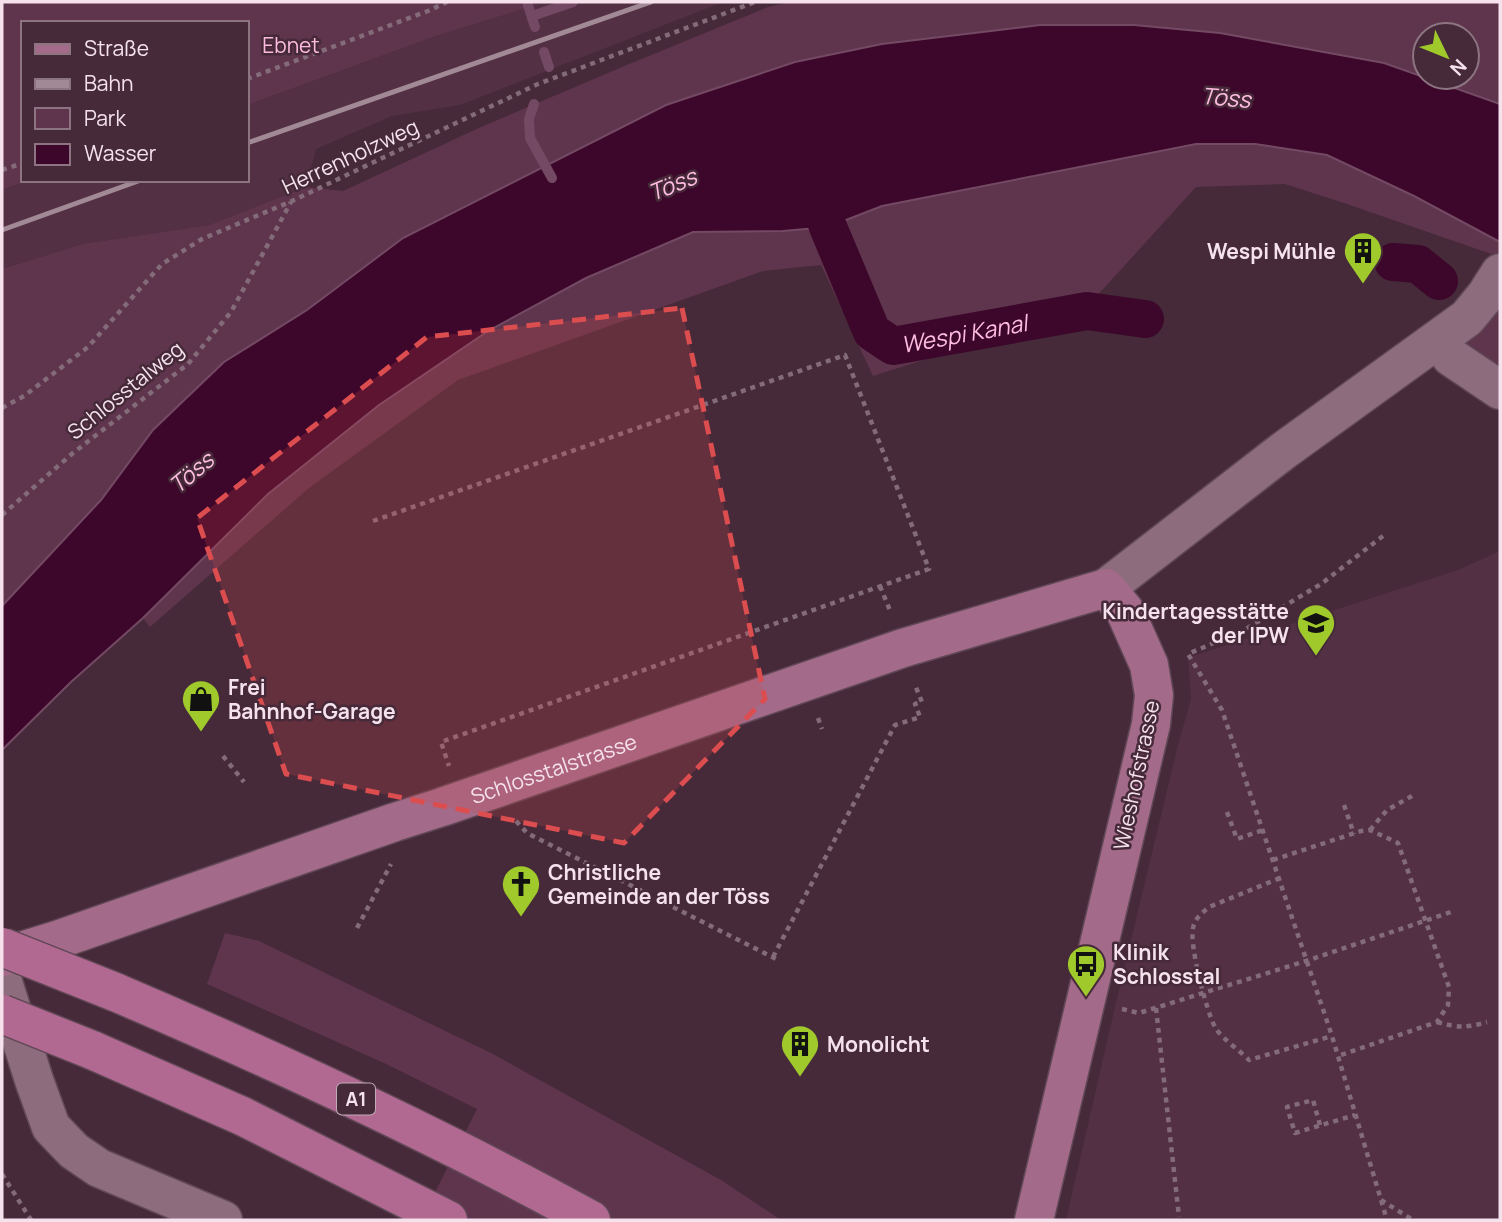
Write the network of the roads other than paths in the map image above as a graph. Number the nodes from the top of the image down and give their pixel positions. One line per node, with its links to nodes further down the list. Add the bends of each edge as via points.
1 (1500, 273): 2 (street, via 1466,318)
2 (1438, 340): 3 (street, via 1451,357); 4 (street)
3 (1500, 390)
4 (1106, 588): 6 (main road, Schlosstalstrasse, via 903,648); 12 (main road, Wieshofstrasse, via 1125,611 1149,665 1154,695 1151,724)
5 (2, 947): 11 (highway, A1, bridge, via 270,1059 451,1145)
6 (2, 957)
7 (2, 979): 9 (street, via 51,1127 74,1152 99,1168)
8 (2, 1014): 10 (highway, bridge, via 242,1116)
9 (223, 1220)
10 (448, 1220)
11 (591, 1220)
12 (1034, 1220)

